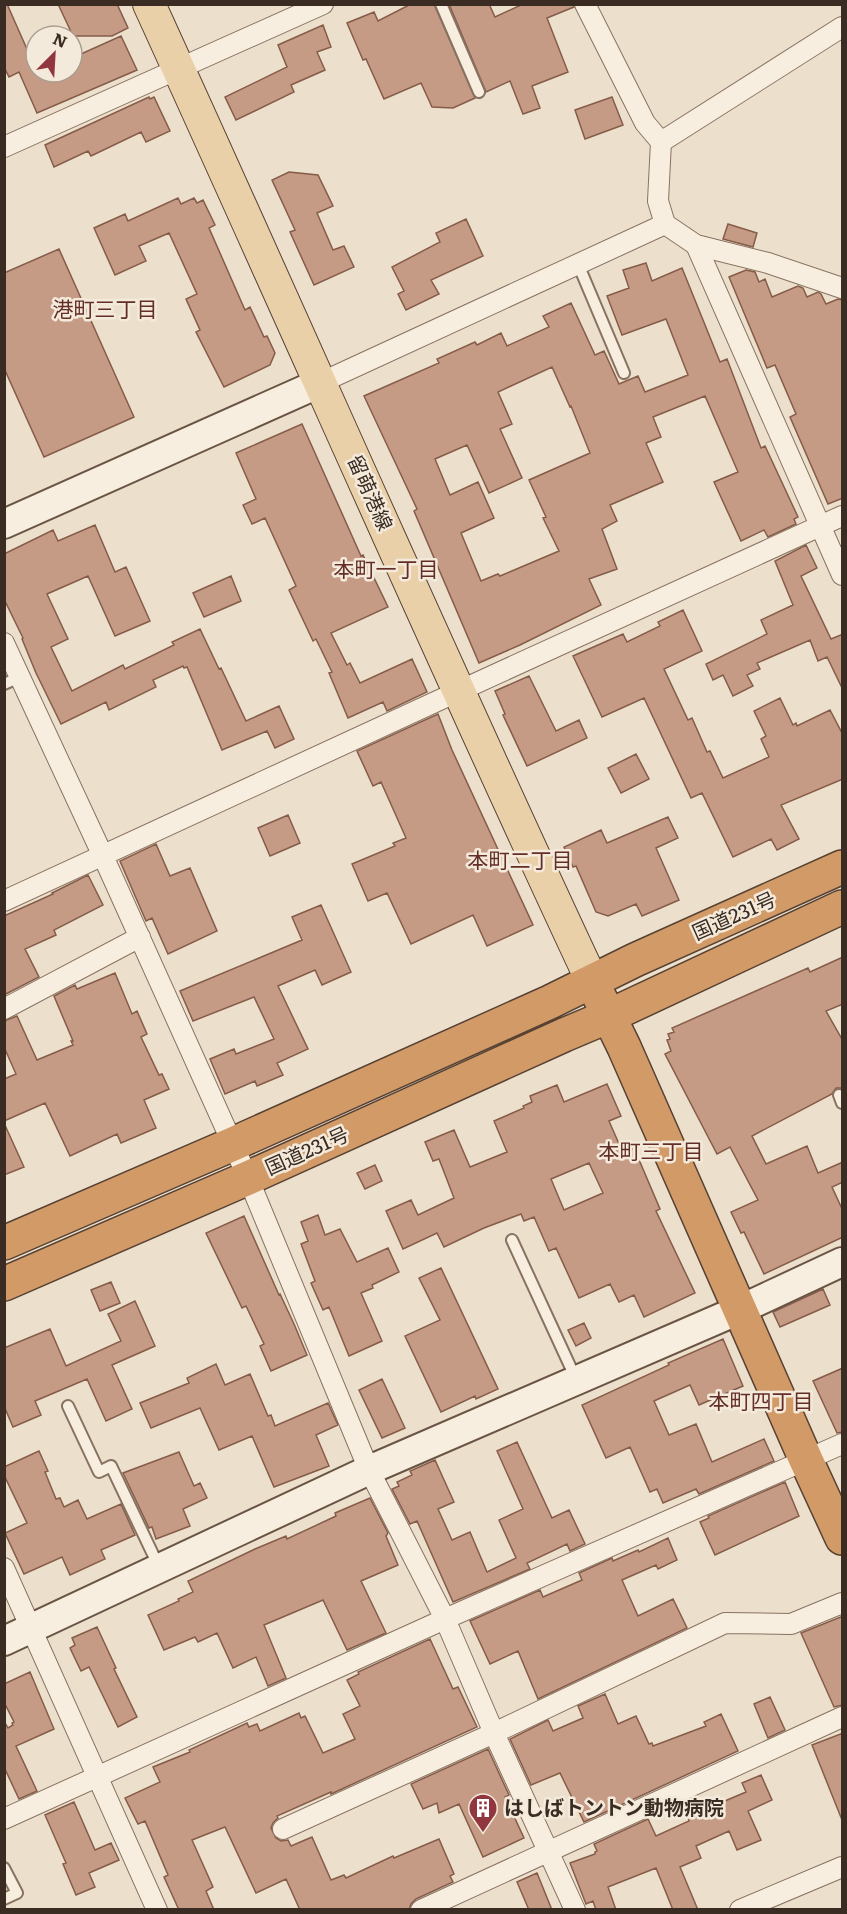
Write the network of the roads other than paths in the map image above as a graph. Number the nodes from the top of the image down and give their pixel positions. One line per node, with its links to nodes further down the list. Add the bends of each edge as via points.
1 (149, 4): 6 (main road, 留萌港線)
2 (323, 4): 6 (street)
3 (441, 4): 7 (lane)
4 (585, 4): 8 (street, via 645,123)
5 (843, 27): 8 (street)
6 (179, 70): 9 (street); 15 (main road, 留萌港線)
7 (479, 92)
8 (661, 142): 10 (street, via 658,201)
9 (4, 147)
10 (665, 224): 11 (street); 12 (street)
11 (696, 245): 13 (street); 18 (street)
12 (578, 264): 14 (lane); 15 (street)
13 (843, 288)
14 (624, 373)
15 (320, 383): 17 (street); 22 (main road, 留萌港線)
16 (843, 516): 18 (street)
17 (4, 524)
18 (820, 526): 19 (street); 22 (street)
19 (843, 575)
20 (4, 643): 21 (street)
21 (12, 681): 23 (street)
22 (459, 691): 23 (street); 28 (main road, 留萌港線)
23 (103, 856): 25 (street); 27 (street)
24 (843, 867): 28 (highway, 国道231号)
25 (4, 901)
26 (843, 907): 30 (highway, 国道231号)
27 (140, 937): 29 (street); 31 (street)
28 (592, 981): 30 (highway); 31 (highway, 国道231号)
29 (4, 1009)
30 (609, 1016): 32 (highway, 国道231号); 37 (highway)
31 (233, 1144): 32 (street); 34 (highway, 国道231号)
32 (248, 1178): 36 (highway, 国道231号); 42 (street)
33 (512, 1240): 38 (lane)
34 (4, 1243)
35 (843, 1262): 37 (street)
36 (4, 1284)
37 (739, 1310): 38 (street); 41 (highway)
38 (576, 1380): 42 (street)
39 (68, 1406): 45 (lane, via 99,1472 111,1466)
40 (843, 1444): 41 (street)
41 (806, 1460): 43 (highway); 47 (street)
42 (369, 1470): 45 (street); 47 (street)
43 (843, 1538)
44 (4, 1568): 48 (street)
45 (160, 1569): 48 (street)
46 (843, 1603): 51 (street, via 791,1624 725,1623)
47 (445, 1620): 51 (street); 52 (street)
48 (33, 1629): 49 (street); 52 (street)
49 (4, 1641)
50 (843, 1717): 55 (street)
51 (494, 1733): 54 (street); 55 (street)
52 (98, 1776): 53 (street); 59 (street)
53 (4, 1819)
54 (283, 1829)
55 (548, 1853): 60 (street); 61 (street)
56 (843, 1867): 62 (street)
57 (4, 1868): 58 (lane, via 16,1893)
58 (4, 1899)
59 (157, 1910)
60 (421, 1910)
61 (575, 1910)
62 (740, 1910)

